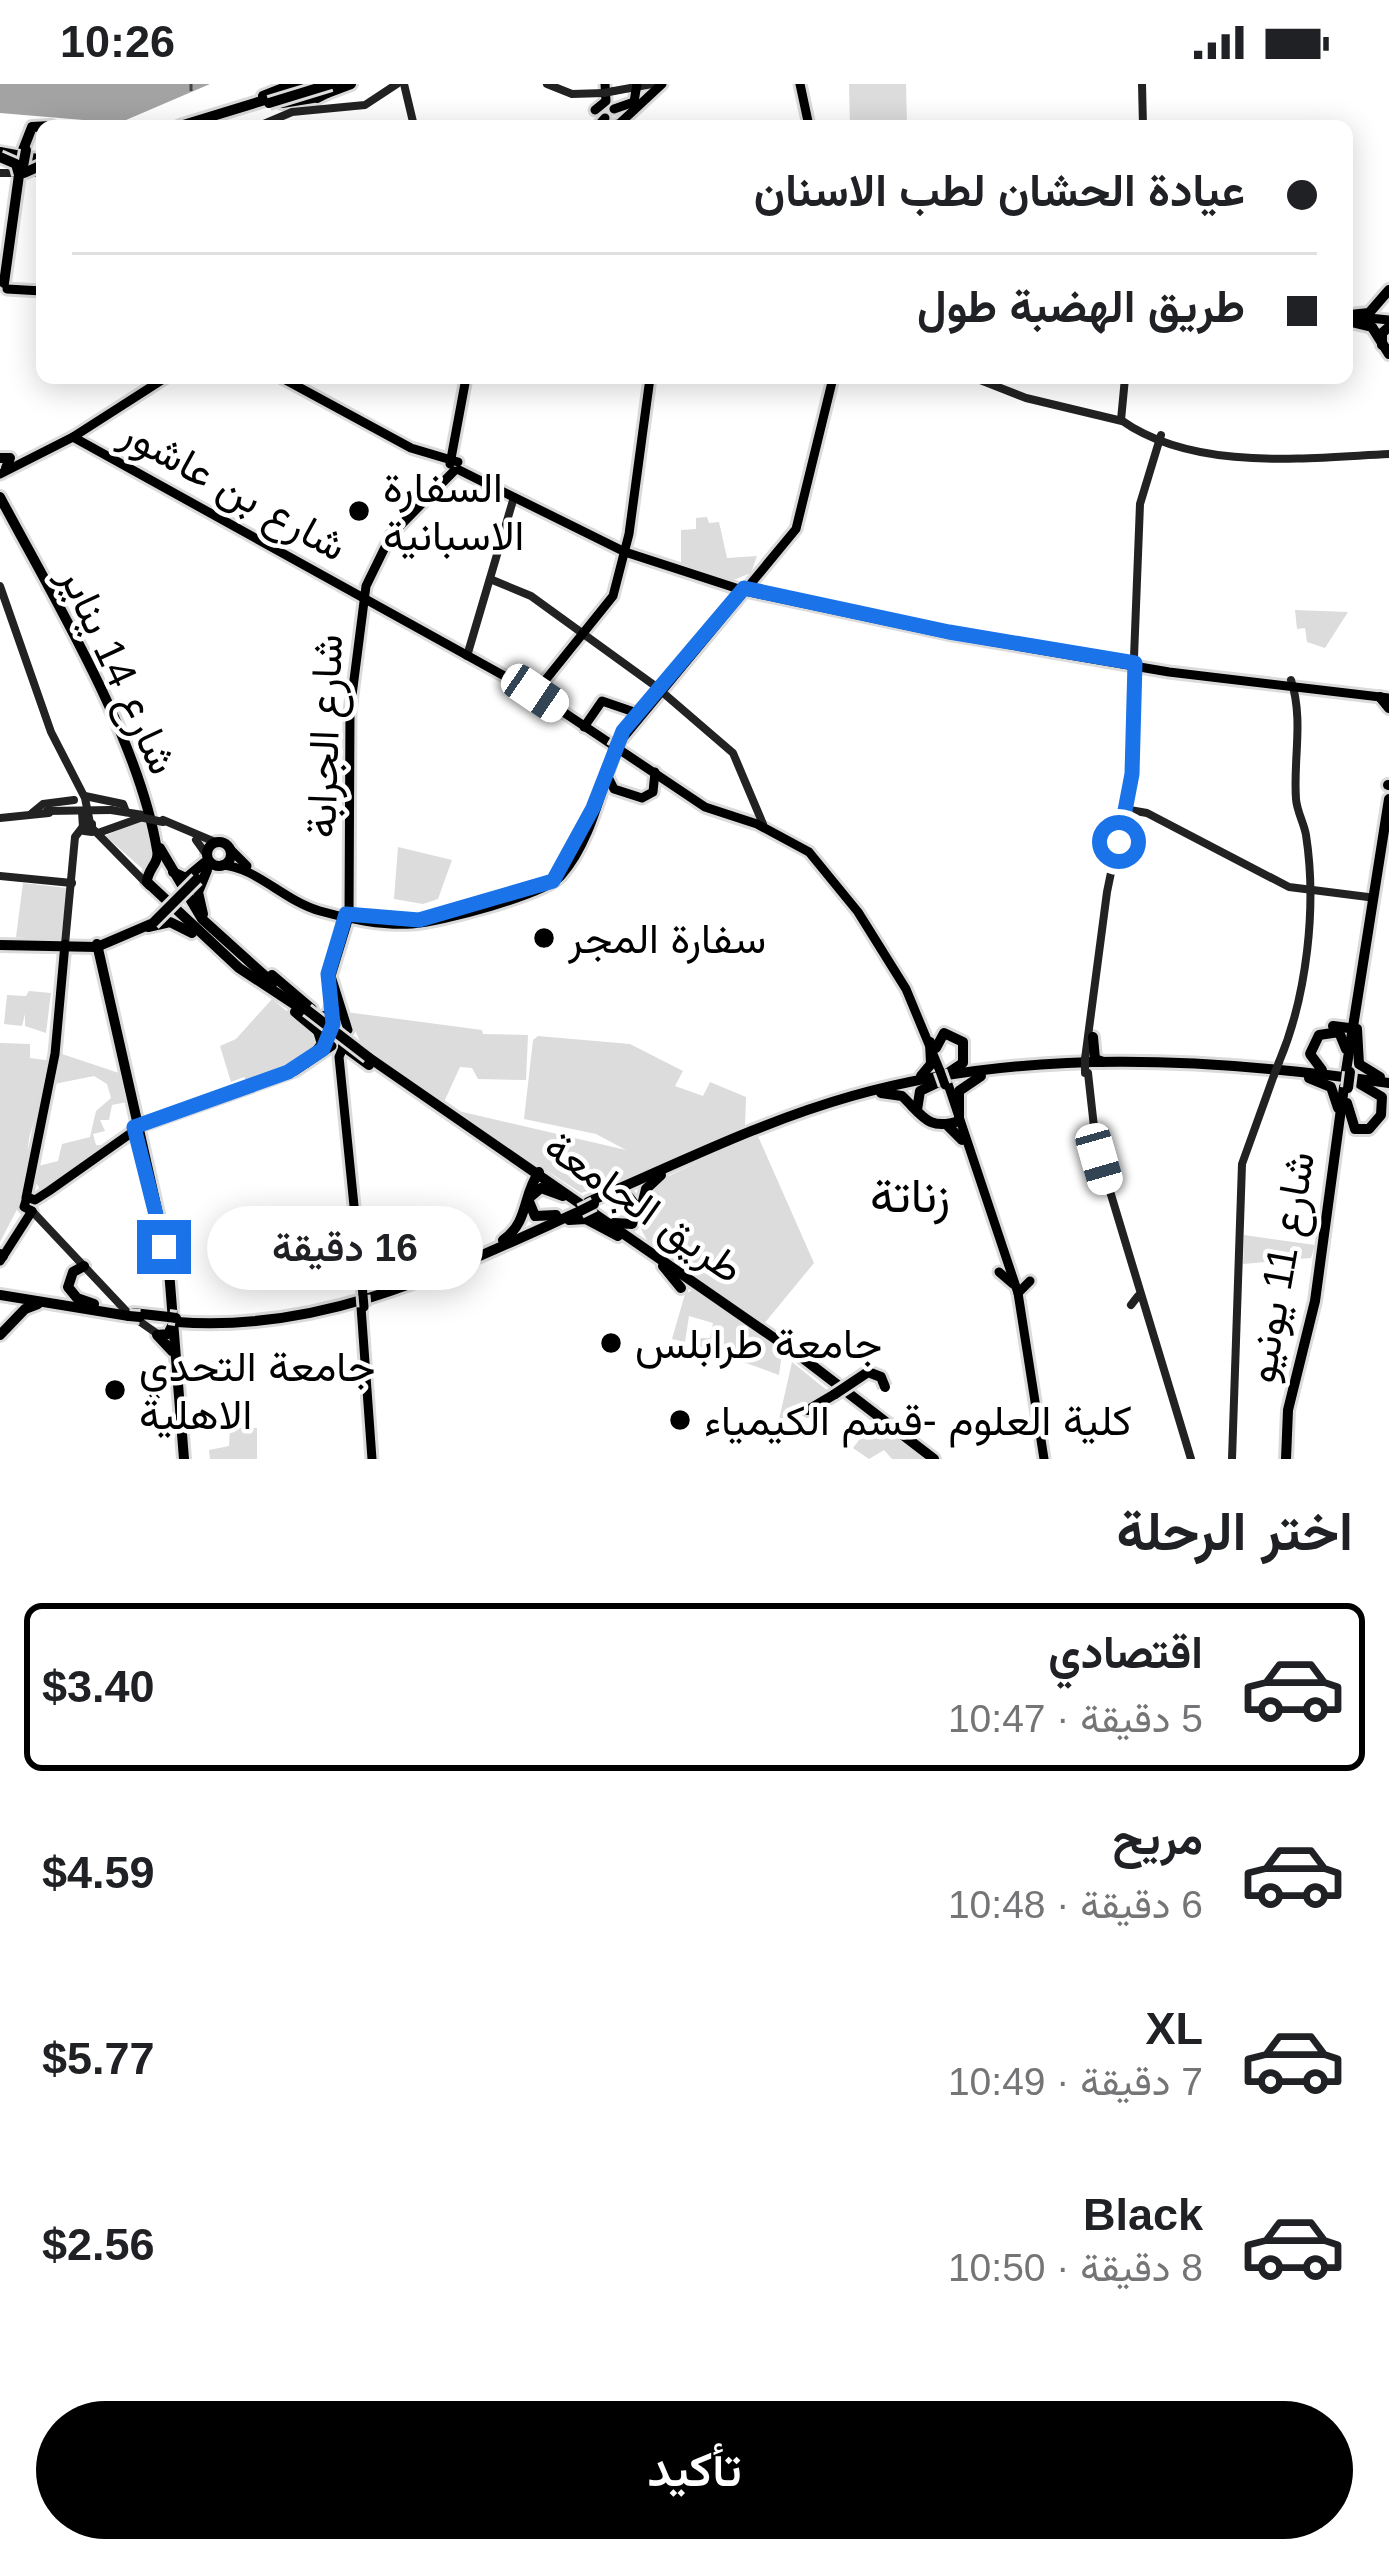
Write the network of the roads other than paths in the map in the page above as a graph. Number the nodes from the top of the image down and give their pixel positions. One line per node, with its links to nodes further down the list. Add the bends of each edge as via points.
1 (298, 84): 12 (highway); 16 (highway)
2 (351, 84): 7 (highway)
3 (549, 84): 11 (main road, via 572,94)
4 (652, 84): 9 (main road)
5 (662, 84): 9 (main road)
6 (400, 85): 20 (main road, via 365,105); 21 (main road)
7 (326, 86): 12 (highway); 13 (highway, bridge)
8 (1143, 86): 23 (main road)
9 (635, 87): 11 (main road); 14 (main road); 17 (main road)
10 (801, 87): 22 (main road)
11 (607, 90): 17 (main road)
12 (313, 98): 15 (highway)
13 (269, 101): 15 (highway); 16 (highway)
14 (651, 107)
15 (255, 108): 19 (highway)
16 (231, 110): 18 (highway)
17 (609, 117)
18 (200, 120)
19 (215, 120)
20 (273, 120)
21 (413, 120)
22 (809, 120)
23 (1145, 120)
24 (36, 132): 30 (highway, bridge)
25 (0, 154): 26 (highway); 30 (highway, bridge, via 16,164)
26 (36, 159)
27 (36, 161): 29 (main road)
28 (36, 164): 30 (highway, bridge)
29 (0, 173)
30 (19, 183): 31 (highway)
31 (6, 287): 32 (main road)
32 (36, 290)
33 (1389, 291): 34 (highway, via 1369,313); 37 (highway, via 1379,304)
34 (1353, 317)
35 (1353, 319): 37 (main road)
36 (1353, 320): 38 (highway, via 1372,327)
37 (1389, 322): 38 (highway, via 1381,338)
38 (1389, 352)
39 (153, 384): 47 (main road)
40 (292, 384): 51 (main road)
41 (466, 384): 51 (main road)
42 (649, 384): 54 (main road)
43 (831, 384): 57 (main road, via 797,522)
44 (997, 384): 46 (main road)
45 (1125, 384): 46 (main road)
46 (1120, 417): 48 (main road); 48 (main road)
47 (71, 433): 50 (main road); 58 (main road, شارع بن عاشور)
48 (1162, 441): 49 (main road, via 1239,456); 62 (main road, via 1139,508)
49 (1389, 453)
50 (3, 466)
51 (453, 466): 52 (main road); 58 (main road, شارع الجرابة, via 371,570)
52 (514, 494): 54 (main road); 55 (main road); 59 (main road)
53 (4, 502): 95 (highway, via 135,765)
54 (625, 551): 57 (main road); 60 (main road, via 612,599)
55 (490, 580): 59 (main road); 60 (main road)
56 (0, 589): 77 (main road)
57 (747, 590): 62 (main road); 64 (main road)
58 (362, 598): 61 (main road, شارع بن عاشور); 75 (main road, شارع الجرابة, via 347,711)
59 (480, 607): 61 (main road)
60 (584, 634): 64 (main road); 65 (main road)
61 (466, 656): 65 (main road, شارع بن عاشور)
62 (1135, 664): 63 (main road); 81 (main road)
63 (1286, 679): 66 (main road); 100 (main road)
64 (659, 689): 68 (main road); 70 (main road); 79 (main road, via 733,753)
65 (535, 693): 69 (main road, شارع بن عاشور)
66 (1384, 696): 67 (highway)
67 (1389, 708)
68 (637, 713): 69 (main road, via 602,701); 70 (main road)
69 (584, 725): 71 (main road); 72 (main road); 74 (main road)
70 (627, 729): 71 (main road, via 619,711 604,704 592,714); 72 (main road); 74 (main road, via 625,746)
71 (596, 731): 74 (main road)
72 (615, 748): 73 (main road); 89 (main road)
73 (608, 776): 74 (main road, via 614,789 642,798); 76 (main road)
74 (662, 778): 76 (main road, via 643,800); 80 (main road)
75 (350, 788): 102 (main road, شارع الجرابة); 104 (main road, شارع الجرابة)
76 (602, 794): 89 (main road)
77 (82, 796): 82 (main road); 86 (main road, via 124,805); 90 (main road)
78 (1389, 799): 113 (highway, شارع 11 يونيو)
79 (754, 802): 83 (main road); 88 (main road)
80 (700, 803): 83 (main road); 98 (main road, via 794,842)
81 (1125, 809): 100 (main road); 184 (main road, bridge, via 1086,1073 1124,1251)
82 (43, 812): 85 (main road); 86 (main road, bridge)
83 (738, 815): 88 (main road)
84 (1389, 816): 115 (highway, شارع 11 يونيو)
85 (0, 817)
86 (124, 817): 87 (main road, bridge); 90 (main road)
87 (163, 821): 91 (main road); 94 (main road, via 195,840)
88 (764, 824): 98 (main road, via 805,848)
89 (587, 825): 104 (main road, via 554,882 419,920)
90 (86, 829): 93 (main road); 97 (main road)
91 (215, 842): 92 (highway); 94 (highway)
92 (229, 848): 94 (highway, via 230,856); 103 (main road, via 283,896)
93 (128, 865): 95 (main road); 99 (main road)
94 (207, 866): 95 (highway, via 180,878); 104 (main road, via 245,869 288,900); 105 (highway, bridge); 106 (highway, via 198,892)
95 (159, 868): 99 (highway); 106 (highway)
96 (0, 877): 97 (main road)
97 (72, 884): 108 (main road)
98 (840, 885): 109 (main road)
99 (154, 890): 105 (highway, via 157,911); 106 (highway)
100 (1307, 892): 101 (main road); 128 (main road, via 1301,1004)
101 (1365, 898)
102 (347, 899): 103 (main road); 104 (main road, شارع الجرابة)
103 (332, 912): 104 (main road)
104 (347, 916): 112 (main road, شارع الجرابة, via 328,974)
105 (146, 926): 106 (highway); 108 (highway)
106 (204, 930): 110 (highway)
107 (0, 943): 108 (highway)
108 (79, 943): 121 (main road); 139 (main road); 141 (highway); 141 (highway, via 124,1060)
109 (884, 950): 111 (main road); 118 (main road)
110 (229, 952): 116 (highway, via 241,970); 116 (highway, via 245,955)
111 (908, 992): 118 (main road); 118 (main road)
112 (332, 1000): 116 (highway); 117 (main road, شارع الجرابة)
113 (1354, 1011): 114 (highway); 115 (highway, شارع 11 يونيو)
114 (1333, 1026): 115 (highway); 125 (highway, via 1296,1062)
115 (1354, 1028): 132 (highway, شارع 11 يونيو); 134 (highway, via 1359,1064)
116 (326, 1031): 117 (main road); 117 (main road); 122 (highway, bridge); 123 (main road); 123 (highway); 129 (main road); 131 (highway); 166 (main road)
117 (348, 1031): 126 (highway)
118 (931, 1034): 127 (highway, via 962,1038 981,1064); 130 (main road); 130 (highway, via 963,1042 964,1059); 135 (highway, via 928,1070)
119 (1093, 1037): 124 (highway, via 1097,1061)
120 (44, 1041): 121 (main road)
121 (55, 1054): 139 (main road)
122 (367, 1058): 126 (highway, طريق الجامعة); 131 (highway, طريق الجامعة)
123 (306, 1063): 129 (main road)
124 (1124, 1064): 125 (highway); 127 (highway)
125 (1253, 1066): 133 (highway)
126 (385, 1069): 145 (highway, طريق الجامعة)
127 (1002, 1070): 128 (highway); 130 (highway); 140 (highway, via 962,1087)
128 (1278, 1070): 132 (highway); 142 (highway, via 1331,1087); 185 (main road, via 1242,1164)
129 (277, 1077): 141 (main road)
130 (942, 1078): 135 (highway); 136 (highway); 138 (main road); 138 (highway, via 920,1090 916,1106 938,1125); 140 (main road)
131 (395, 1079): 144 (highway, طريق الجامعة)
132 (1348, 1079): 133 (highway, via 1346,1042 1339,1032 1324,1032 1310,1054 1316,1066); 134 (highway); 142 (highway, شارع 11 يونيو)
133 (1366, 1079): 134 (highway)
134 (1389, 1082)
135 (903, 1083): 147 (highway, via 788,1116)
136 (875, 1094): 140 (highway, via 900,1095 926,1122); 146 (highway, via 790,1119)
137 (1389, 1105): 142 (highway, via 1373,1129)
138 (952, 1108): 140 (main road)
139 (41, 1114): 152 (main road)
140 (954, 1123): 143 (highway); 160 (main road)
141 (134, 1128): 152 (main road); 170 (highway, via 167,1262)
142 (1340, 1136): 148 (highway, شارع 11 يونيو); 173 (highway, شارع 11 يونيو, via 1316,1318)
143 (962, 1140): 160 (main road)
144 (506, 1156): 145 (highway, طريق الجامعة); 149 (highway, via 524,1174)
145 (537, 1172): 147 (highway, via 583,1196); 149 (highway); 150 (highway, طريق الجامعة); 153 (highway, طريق الجامعة)
146 (664, 1173): 153 (highway); 154 (highway, via 646,1189)
147 (643, 1178): 153 (highway)
148 (1331, 1180): 151 (highway); 173 (highway, شارع 11 يونيو)
149 (527, 1193): 157 (highway, via 522,1223)
150 (562, 1196): 153 (highway, via 539,1188 528,1208 542,1218); 156 (highway, طريق الجامعة)
151 (1325, 1196)
152 (33, 1203): 158 (main road); 161 (main road)
153 (587, 1208): 155 (highway); 156 (highway, طريق الجامعة); 157 (highway)
154 (640, 1218): 156 (highway); 159 (highway, via 641,1239)
155 (526, 1235): 156 (highway, via 579,1218); 165 (highway)
156 (627, 1239): 159 (highway, طريق الجامعة)
157 (496, 1244): 162 (highway)
158 (1, 1254)
159 (659, 1260): 174 (highway, طريق الجامعة, via 686,1288); 177 (highway, طريق الجامعة)
160 (1006, 1261): 163 (main road); 163 (main road, via 997,1272)
161 (81, 1266): 168 (highway, via 69,1278 72,1294); 172 (main road)
162 (418, 1284): 165 (highway); 166 (highway); 170 (highway)
163 (1021, 1284): 183 (main road)
164 (0, 1295): 167 (highway); 168 (highway); 171 (highway, via 10,1315)
165 (385, 1296): 170 (highway)
166 (363, 1299): 181 (main road)
167 (47, 1303): 169 (highway); 171 (highway, via 25,1309)
168 (108, 1309): 169 (highway)
169 (126, 1314): 170 (highway, bridge)
170 (174, 1333): 172 (highway); 180 (highway)
171 (0, 1334)
172 (158, 1335)
173 (1302, 1355): 186 (highway, شارع 11 يونيو); 186 (highway, شارع 11 يونيو, via 1285,1421)
174 (825, 1380): 176 (highway); 182 (highway, طريق الجامعة)
175 (884, 1391): 176 (highway, bridge, via 881,1376 868,1372); 177 (highway); 179 (highway)
176 (838, 1400): 178 (highway)
177 (860, 1401): 179 (highway, طريق الجامعة)
178 (813, 1411)
179 (884, 1418): 182 (highway, طريق الجامعة)
180 (183, 1459)
181 (372, 1459)
182 (932, 1459)
183 (1042, 1459)
184 (1191, 1459)
185 (1232, 1459)
186 (1288, 1459)

